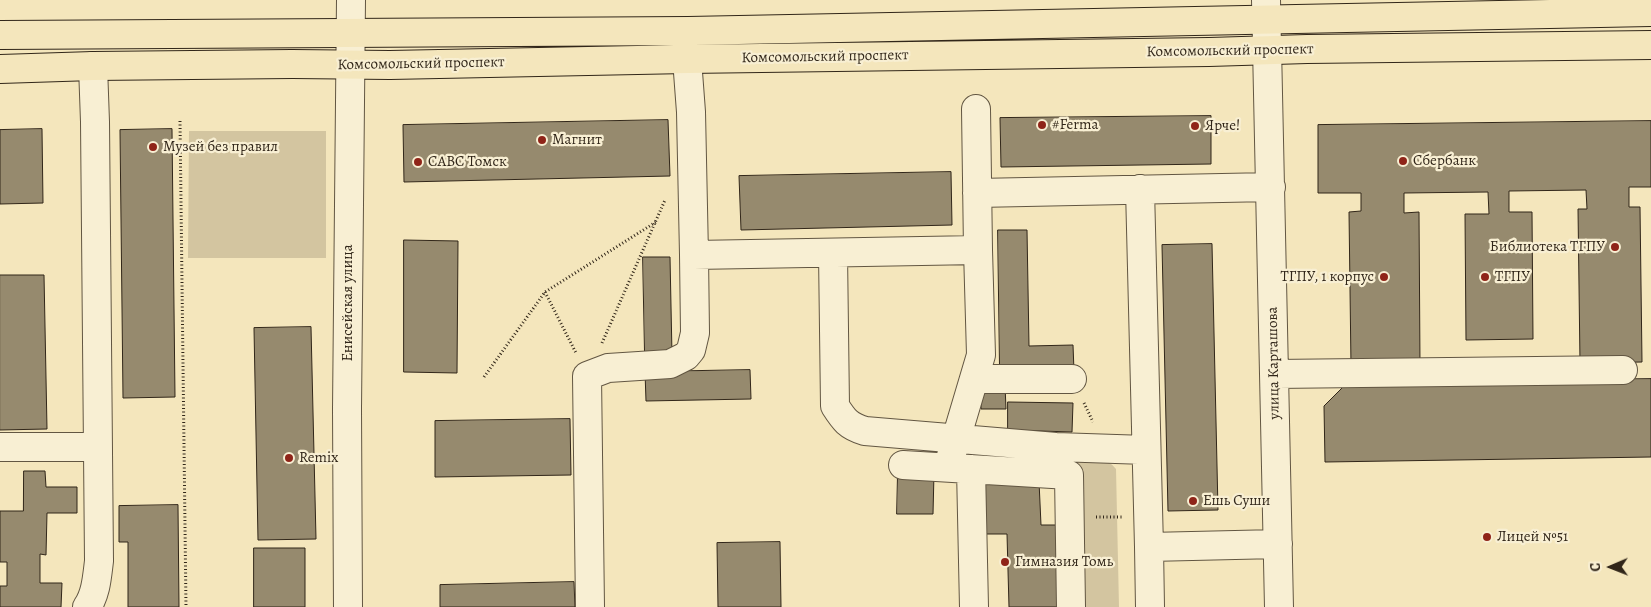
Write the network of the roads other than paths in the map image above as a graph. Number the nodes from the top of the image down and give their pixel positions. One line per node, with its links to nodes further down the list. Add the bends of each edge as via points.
1 (351, 0): 4 (street, Енисейская улица)
2 (1266, 10): 3 (main road, Комсомольский проспект); 4 (main road, Комсомольский проспект, via 688,32); 7 (street, улица Карташова)
3 (1651, 12)
4 (351, 32): 5 (main road, Комсомольский проспект); 9 (street, Енисейская улица)
5 (0, 35)
6 (1651, 45): 7 (main road, Комсомольский проспект)
7 (1268, 49): 8 (main road, Комсомольский проспект); 13 (street, улица Карташова)
8 (687, 59): 9 (main road, Комсомольский проспект); 18 (street)
9 (350, 65): 10 (main road, Комсомольский проспект); 32 (street, Енисейская улица)
10 (93, 66): 11 (main road, Комсомольский проспект); 25 (street)
11 (0, 69)
12 (976, 109): 15 (street)
13 (1271, 187): 14 (street); 20 (street, улица Карташова)
14 (1140, 189): 15 (street); 26 (street)
15 (977, 193): 16 (street)
16 (978, 250): 17 (street); 21 (street, via 981,355)
17 (833, 253): 18 (street); 23 (street, via 835,406 844,420 865,431)
18 (694, 255): 33 (street, via 695,333 686,356 670,364 608,368 587,376)
19 (1623, 370): 20 (street)
20 (1275, 374): 29 (street, улица Карташова)
21 (974, 378): 22 (street); 23 (street)
22 (1072, 379)
23 (955, 438): 26 (street, via 1106,450); 28 (street, via 951,452)
24 (0, 447): 25 (street)
25 (97, 447): 31 (street, via 99,561 92,600)
26 (1146, 450): 30 (street)
27 (904, 465): 28 (street)
28 (961, 468): 34 (street); 35 (street, via 1069,475)
29 (1278, 544): 30 (street); 37 (street, улица Карташова)
30 (1148, 546): 36 (street)
31 (87, 607)
32 (348, 607)
33 (590, 607)
34 (974, 607)
35 (1071, 607)
36 (1150, 607)
37 (1279, 607)

